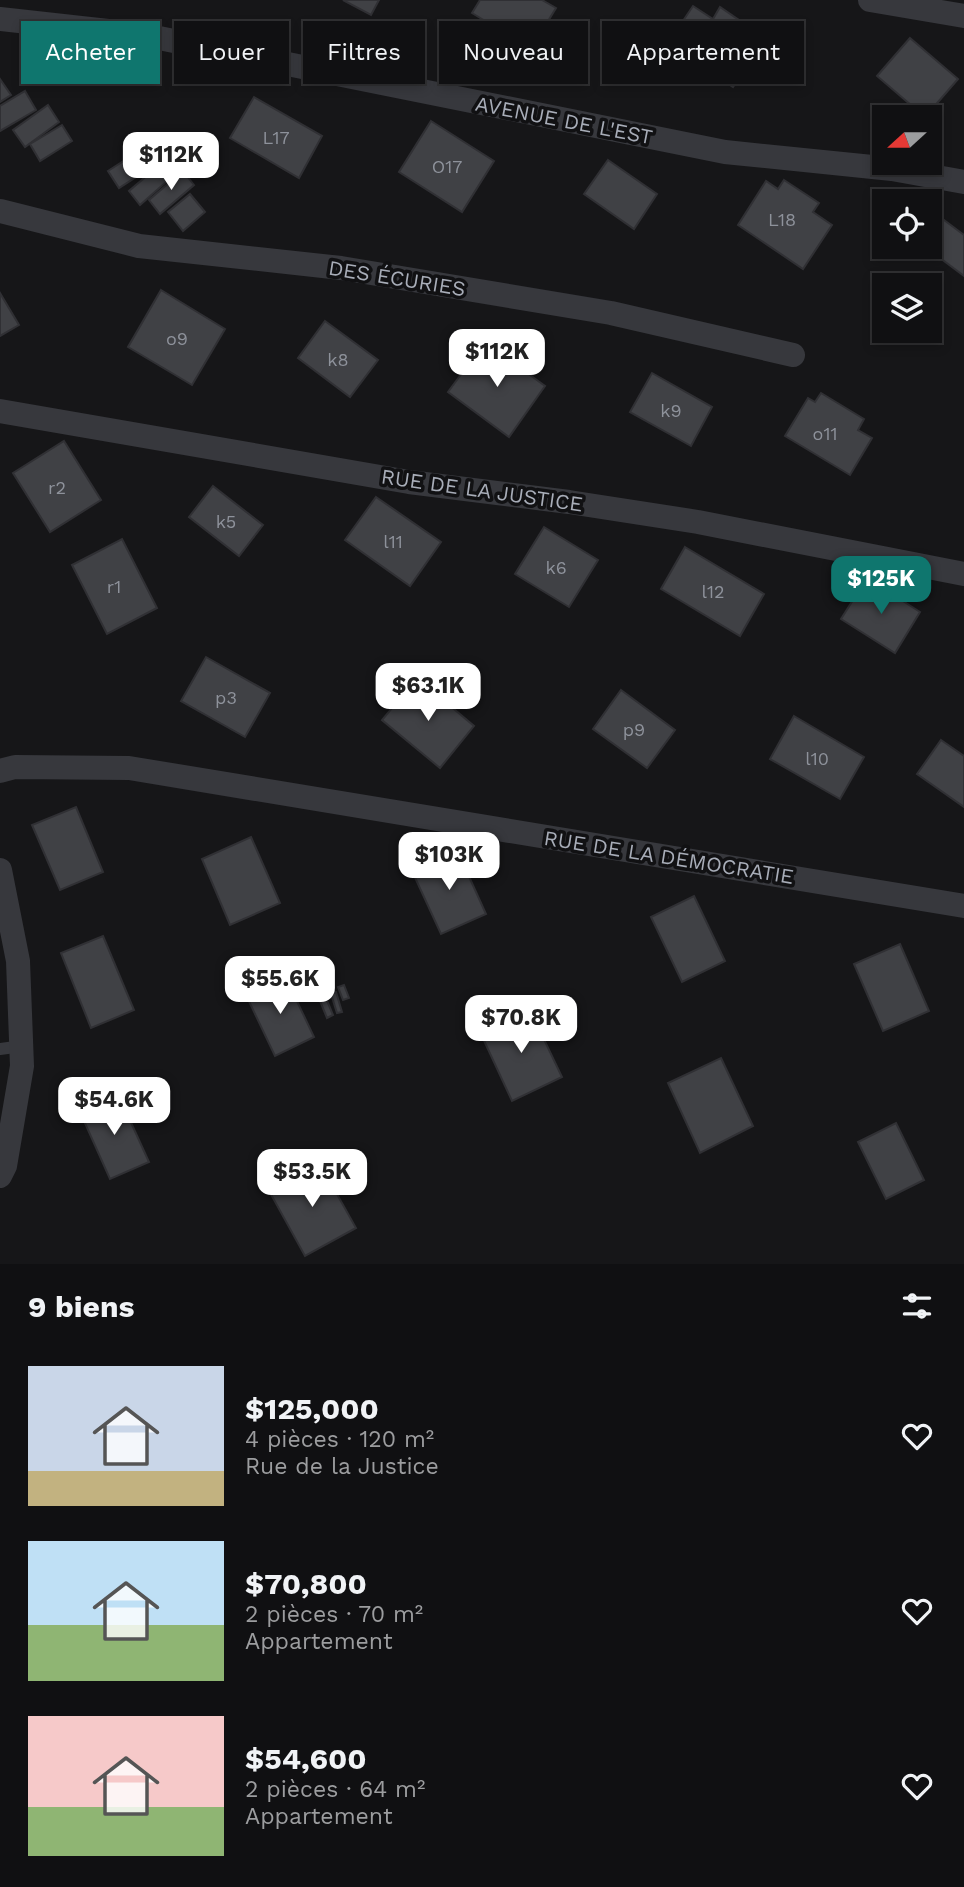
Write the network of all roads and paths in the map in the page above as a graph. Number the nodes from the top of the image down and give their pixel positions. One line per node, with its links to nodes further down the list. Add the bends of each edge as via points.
1 (870, 0): 2 (street)
2 (964, 16)
3 (0, 19): 4 (street, AVENUE DE L'EST, via 144,35 725,152 892,169)
4 (964, 182)
5 (0, 211): 6 (street, DES ÉCURIES, via 139,246 341,268 611,313)
6 (793, 355)
7 (0, 411): 8 (street, RUE DE LA JUSTICE, via 409,481 698,522)
8 (964, 574)
9 (0, 771): 11 (street, RUE DE LA DÉMOCRATIE, via 15,767 129,768)
10 (0, 870): 12 (street, via 18,961)
11 (964, 906)
12 (11, 1047): 13 (street, via 22,1066)
13 (0, 1176)

